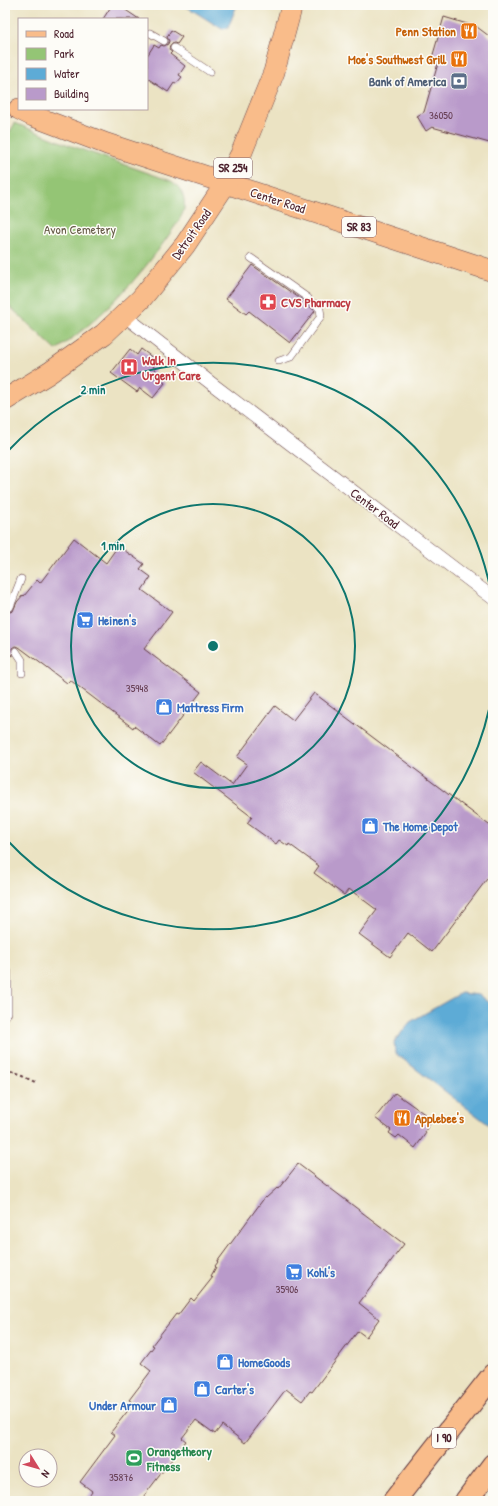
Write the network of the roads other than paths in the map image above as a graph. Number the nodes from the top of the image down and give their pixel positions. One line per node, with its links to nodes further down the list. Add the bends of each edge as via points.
1 (292, 5): 9 (main road, Detroit Road / SR 254, via 274,72 241,154)
2 (150, 33): 3 (lane)
3 (164, 41)
4 (174, 48): 5 (lane)
5 (210, 72)
6 (5, 102): 7 (main road, Center Road / SR 83)
7 (18, 108)
8 (21, 110): 9 (main road, Center Road / SR 83, via 107,144)
9 (226, 183): 11 (main road, Center Road / SR 83); 14 (main road, Detroit Road / SR 254, via 185,245)
10 (251, 258): 12 (lane)
11 (493, 271)
12 (308, 298)
13 (315, 304): 15 (lane, via 320,309 321,316 291,357)
14 (125, 316): 16 (main road, Detroit Road / SR 254, via 75,356); 18 (street, Center Road)
15 (279, 361)
16 (5, 400)
17 (21, 578): 19 (lane)
18 (493, 598)
19 (10, 608)
20 (16, 651): 21 (lane, via 22,660)
21 (22, 673)
22 (5, 974): 23 (street)
23 (5, 1012)
24 (493, 1375): 26 (highway, I 90)
25 (493, 1465): 27 (highway)
26 (394, 1501)
27 (466, 1501)

